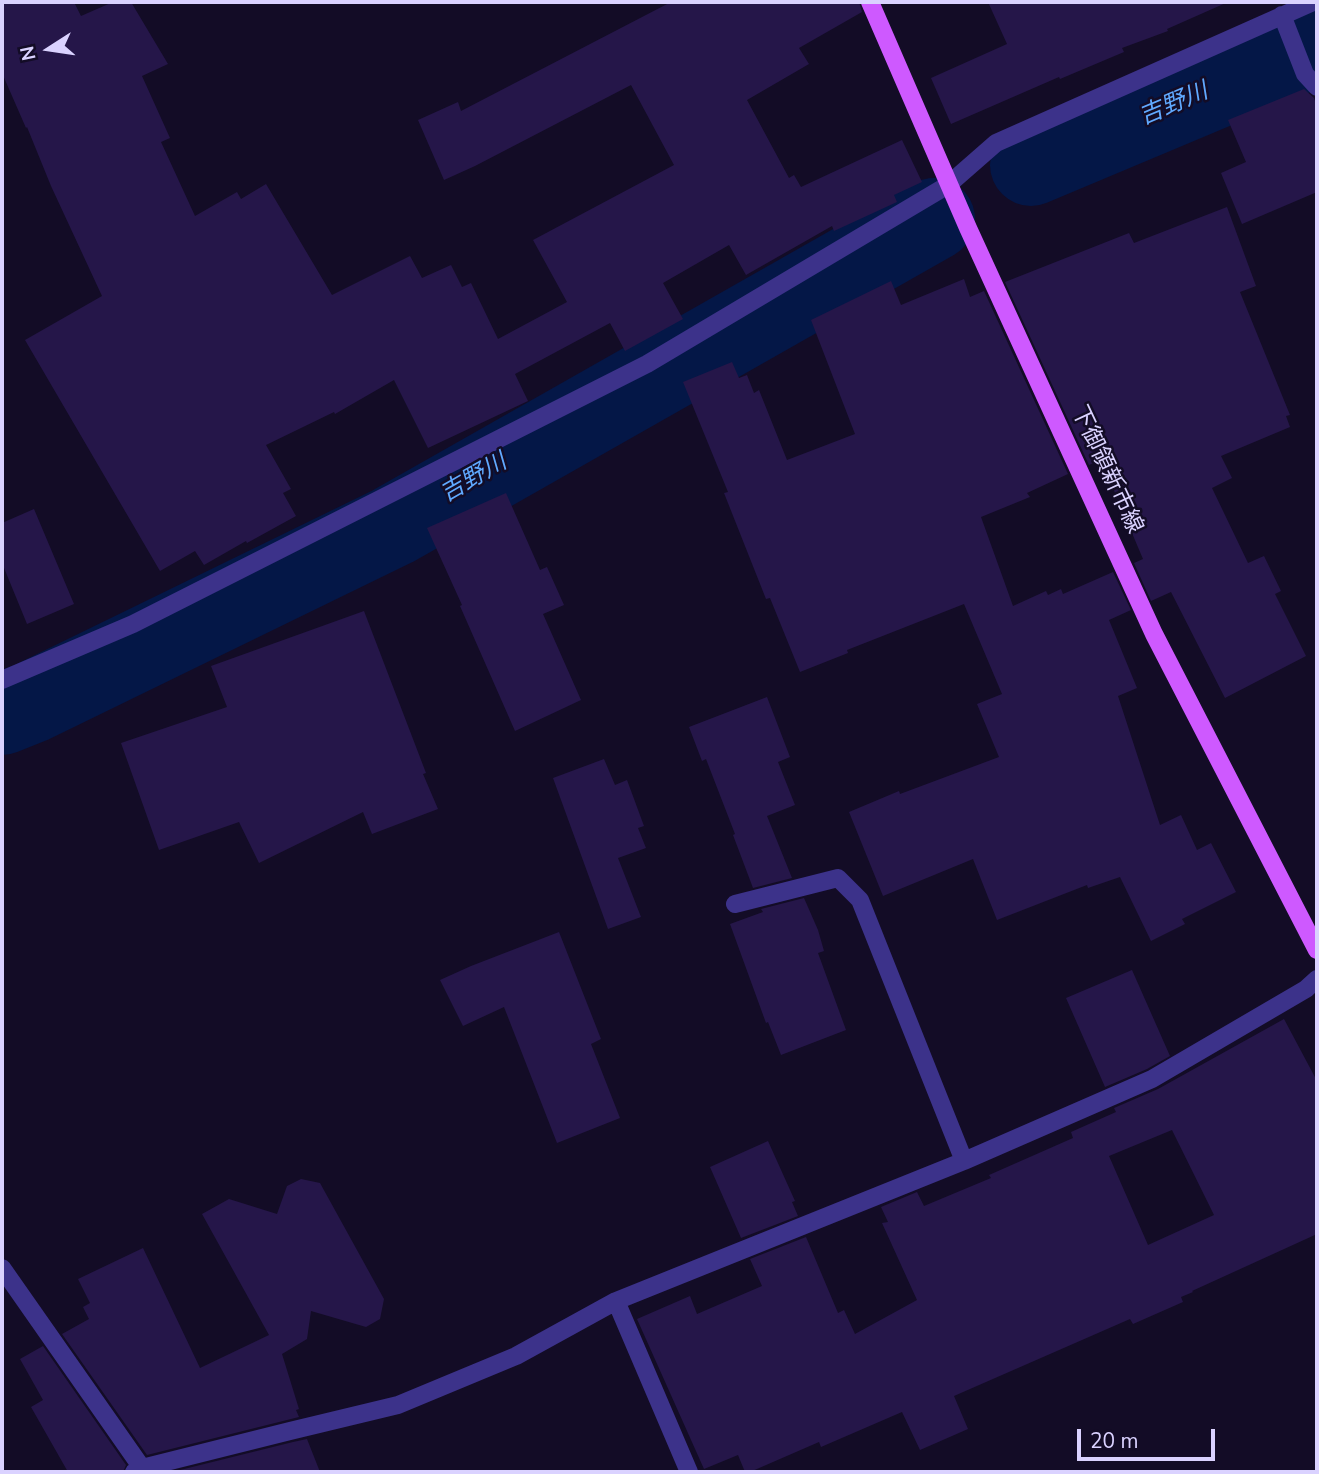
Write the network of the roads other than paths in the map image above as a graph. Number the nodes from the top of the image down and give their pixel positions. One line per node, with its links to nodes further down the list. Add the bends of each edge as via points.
1 (870, 2): 5 (main road, 下御領新市線)
2 (1313, 2): 3 (street)
3 (1282, 15): 4 (street); 5 (street, via 996,143)
4 (1311, 81)
5 (948, 185): 6 (street, via 647,364 133,624); 8 (main road, 下御領新市線, via 1154,634)
6 (2, 680)
7 (735, 904): 10 (street, via 838,878 860,900)
8 (1317, 950)
9 (1317, 979): 10 (street, via 1152,1079)
10 (964, 1161): 12 (street)
11 (2, 1268): 13 (street)
12 (616, 1301): 13 (street, via 516,1356 398,1405); 14 (street)
13 (138, 1470)
14 (689, 1472)

